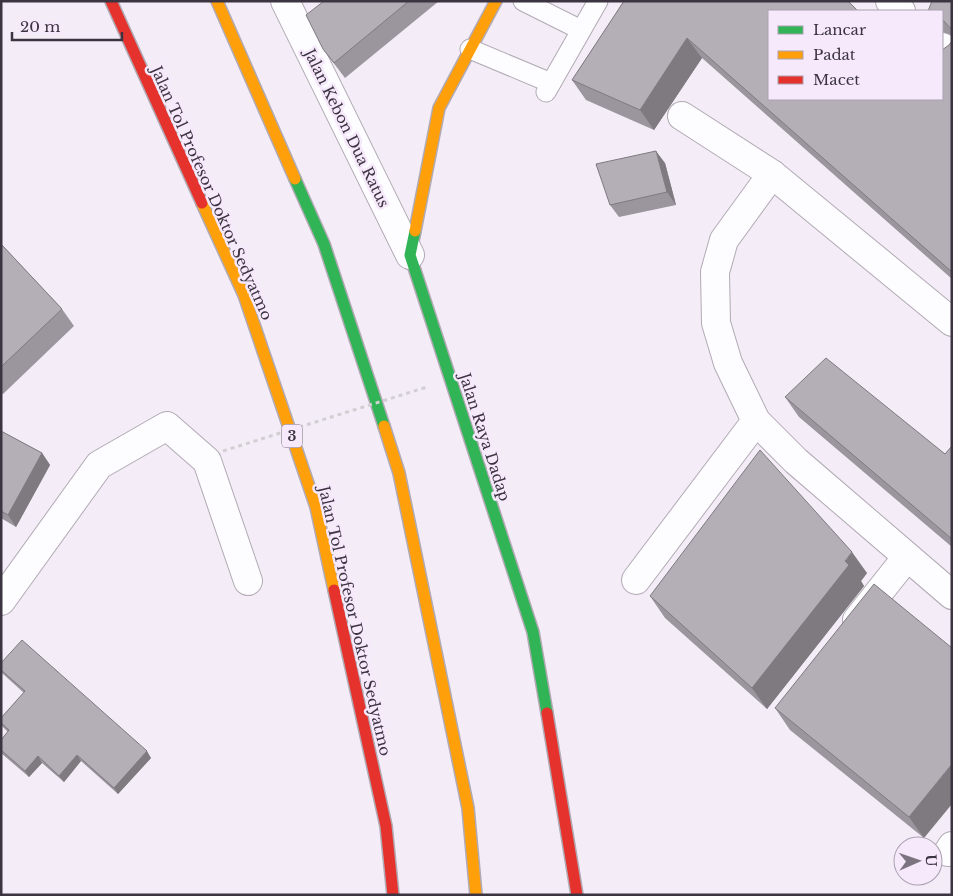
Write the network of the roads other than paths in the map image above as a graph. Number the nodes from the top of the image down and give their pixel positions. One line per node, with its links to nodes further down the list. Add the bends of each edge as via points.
1 (111, 1): 22 (main road, Jalan Tol Profesor Doktor Sedyatmo / 3, via 244,295 316,507 386,826)
2 (217, 1): 23 (main road, via 324,244 399,473 468,808)
3 (285, 1): 13 (street, Jalan Kebon Dua Ratus)
4 (496, 1): 10 (main road, Jalan Raya Dadap)
5 (523, 1): 9 (lane)
6 (598, 1): 9 (lane)
7 (890, 1): 8 (street)
8 (900, 10)
9 (581, 30): 10 (lane, via 548,88)
10 (470, 49): 13 (main road, Jalan Raya Dadap, via 439,108)
11 (682, 116): 12 (street)
12 (772, 174): 14 (street); 15 (street, via 724,240 715,272 716,323 728,363)
13 (410, 255): 24 (main road, Jalan Raya Dadap, via 533,632)
14 (952, 322)
15 (756, 422): 16 (street); 17 (street)
16 (907, 557): 19 (street); 21 (street)
17 (636, 580)
18 (248, 581): 20 (street, via 207,461 167,426 99,465)
19 (952, 595)
20 (1, 601)
21 (840, 642)
22 (393, 895)
23 (476, 895)
24 (577, 895)

